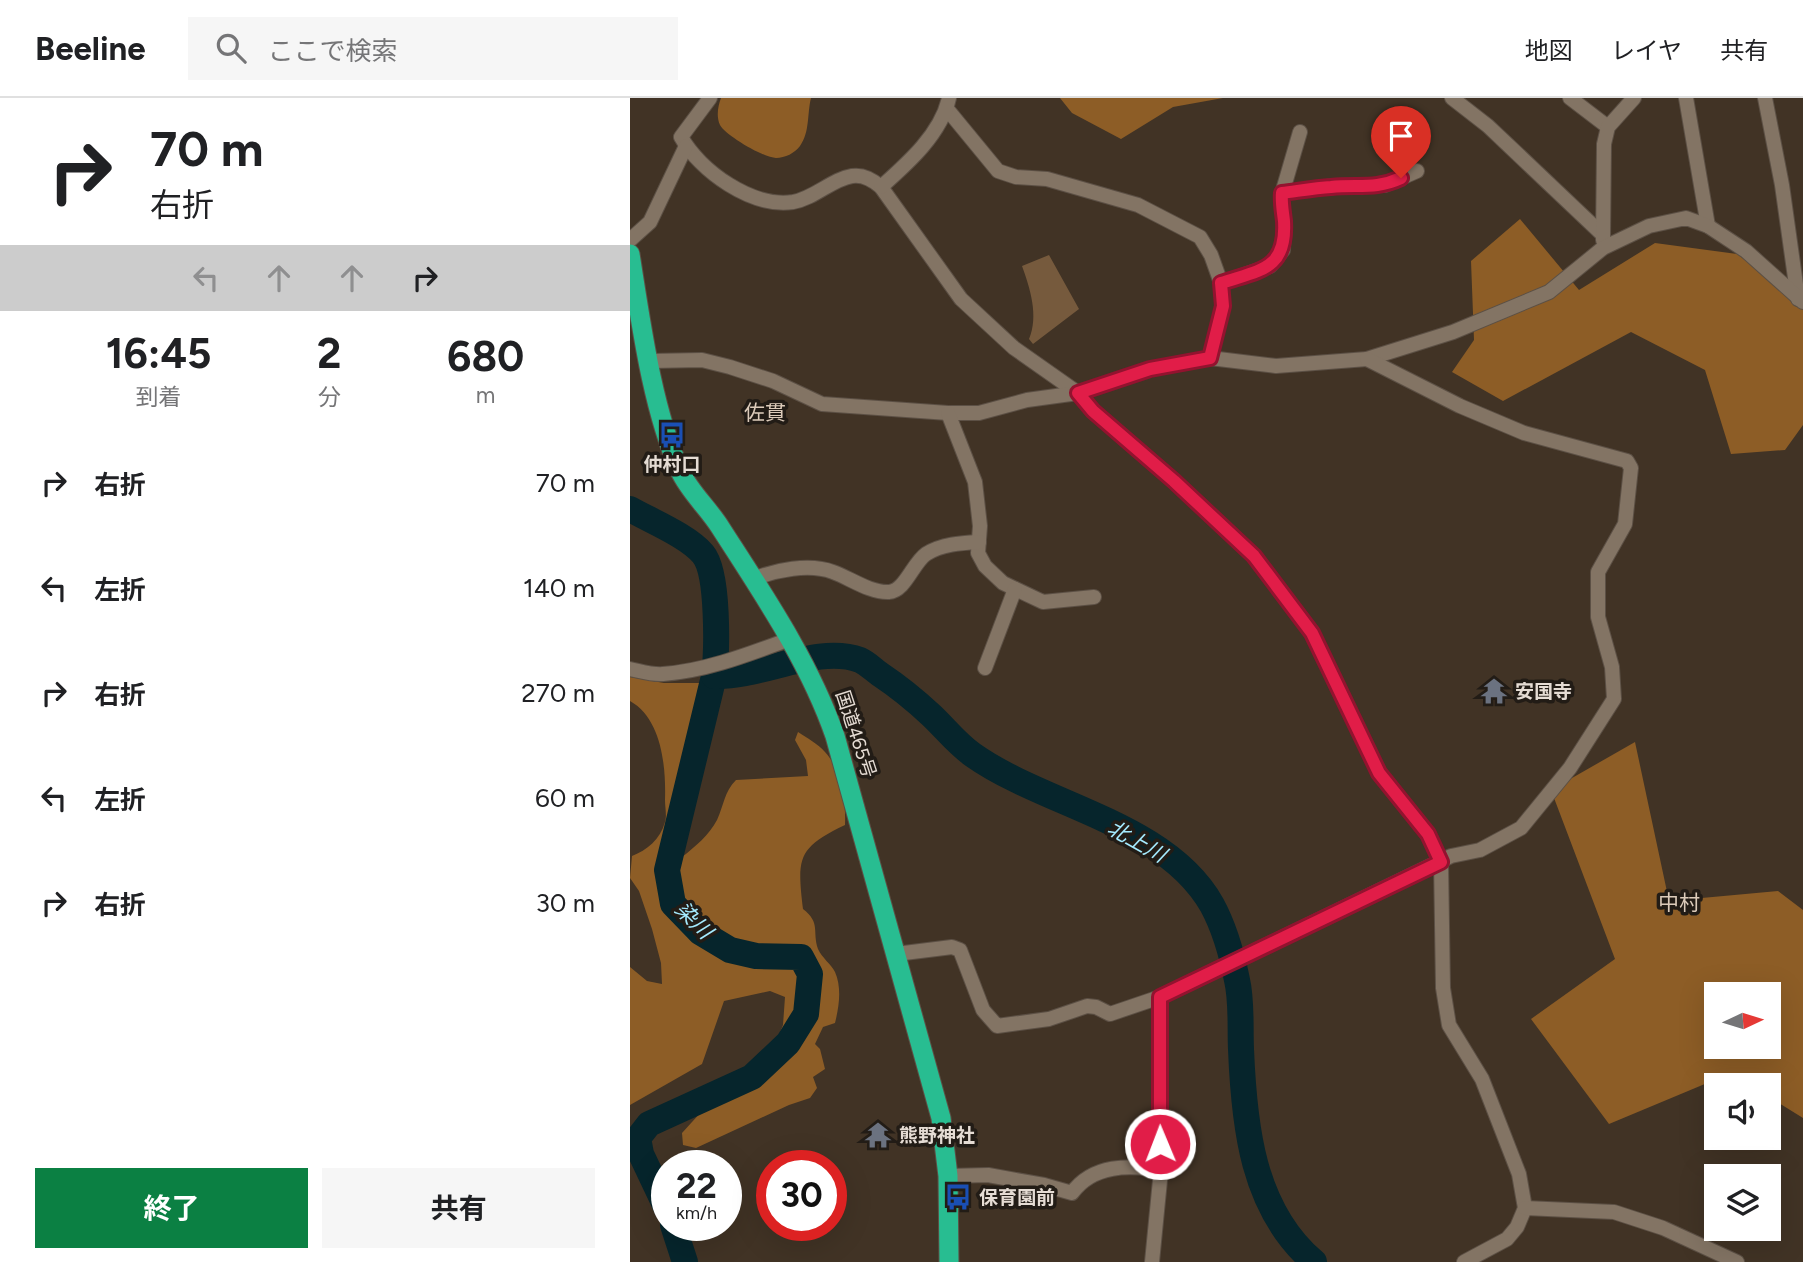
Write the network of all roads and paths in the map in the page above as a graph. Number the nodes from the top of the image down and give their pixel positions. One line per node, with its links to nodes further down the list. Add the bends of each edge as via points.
1 (710, 98): 10 (street, via 681,136)
2 (1452, 98): 16 (street, via 1488,126)
3 (1570, 98): 8 (street)
4 (1634, 98): 8 (street)
5 (1686, 98): 14 (street)
6 (1765, 98): 20 (street)
7 (948, 104): 12 (street, via 925,143); 18 (street, via 998,171 1047,179 1138,205 1200,237)
8 (1608, 127): 16 (street)
9 (1300, 132): 13 (street)
10 (686, 146): 12 (street, via 724,181 775,202 805,198 854,175 874,180); 15 (street, via 650,222)
11 (1417, 171): 13 (street, via 1385,185)
12 (881, 187): 24 (street, via 961,299 1014,348)
13 (1282, 193): 18 (street, via 1283,250 1270,266)
14 (1708, 226): 16 (street, via 1686,218); 20 (street, via 1746,251)
15 (630, 240)
16 (1603, 242): 22 (street, via 1549,292 1453,332)
17 (630, 254): 19 (highway, 国道465号)
18 (1221, 283): 21 (street, via 1223,306)
19 (634, 296): 23 (highway, 国道465号)
20 (1800, 301)
21 (1210, 358): 22 (street, via 1276,366); 24 (street, via 1150,369)
22 (1367, 359): 34 (street, via 1524,433 1627,461 1631,468 1625,524 1598,572 1598,617 1612,667 1614,699 1570,768 1521,828 1480,850)
23 (650, 361): 25 (street, via 702,360 730,367 822,404); 27 (highway, 国道465号, via 663,427 681,474)
24 (1078, 393): 25 (street, via 979,413); 34 (street, via 1254,556 1312,633 1379,773 1428,834)
25 (947, 413): 26 (street, via 975,482)
26 (979, 542): 27 (street, via 939,548 925,555 898,590 890,592 820,569 786,570); 28 (street, via 978,553 985,566)
27 (753, 579): 30 (highway, 国道465号)
28 (1015, 589): 29 (street, via 1043,602); 32 (street)
29 (1094, 597)
30 (793, 644): 33 (street, via 660,674); 35 (highway, 国道465号, via 822,698 835,736)
31 (630, 657): 33 (street)
32 (985, 668)
33 (637, 670)
34 (1441, 862): 36 (street); 39 (street, via 1443,988 1449,1025 1482,1079 1519,1174)
35 (896, 954): 36 (street, via 951,947 960,950 982,1010 997,1026 1049,1019 1087,1006 1110,1014); 38 (highway, 国道465号, via 941,1118)
36 (1160, 997): 37 (street)
37 (1161, 1170): 38 (street, via 1135,1166 1103,1170 1081,1180 1072,1193 988,1175); 41 (street)
38 (948, 1176): 40 (highway, 国道465号)
39 (1525, 1208): 42 (street, via 1507,1239); 43 (street, via 1614,1212 1663,1228)
40 (949, 1262)
41 (1152, 1262)
42 (1464, 1262)
43 (1737, 1262)

